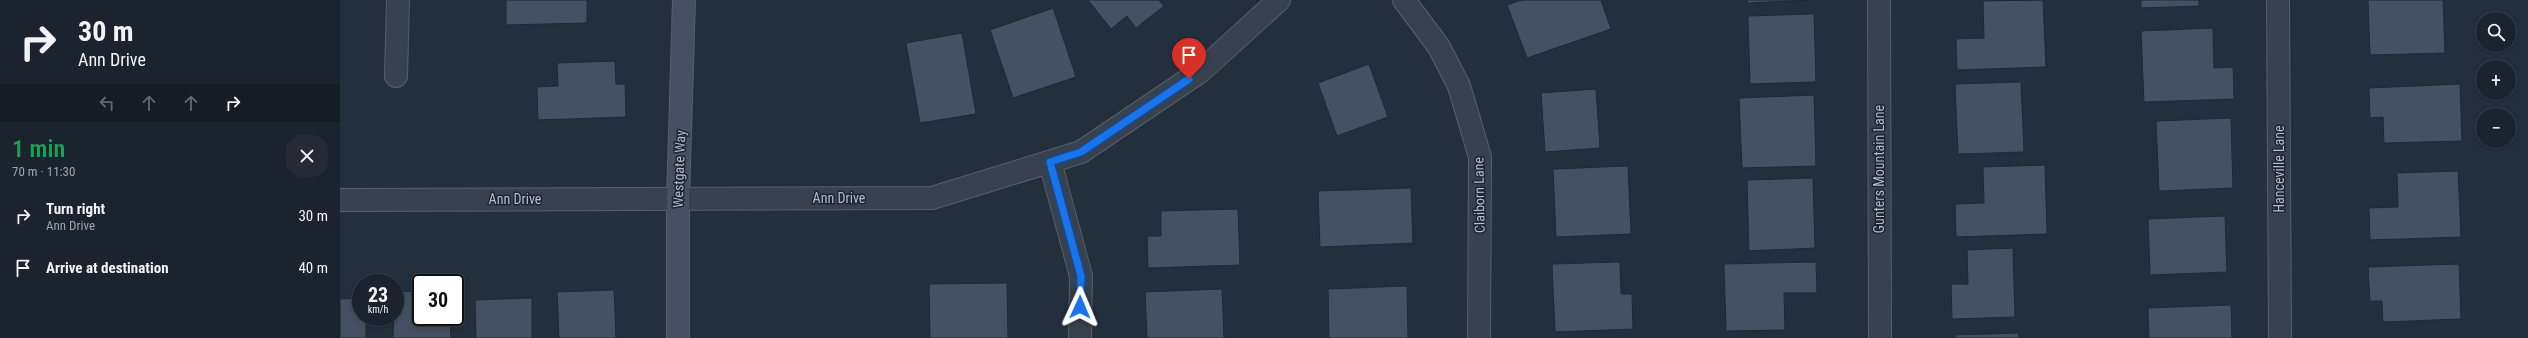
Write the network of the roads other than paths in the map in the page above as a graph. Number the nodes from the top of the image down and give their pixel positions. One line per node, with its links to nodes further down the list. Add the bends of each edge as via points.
1 (398, 0): 7 (street)
2 (684, 0): 9 (street, Westgate Way)
3 (1279, 0): 8 (street, Ann Drive, via 1201,71 1081,152)
4 (1404, 0): 13 (street, Claiborn Lane, via 1439,47 1459,86 1480,157)
5 (1879, 0): 14 (street, Gunters Mountain Lane)
6 (2278, 0): 15 (street, Hanceville Lane)
7 (396, 76)
8 (1050, 162): 9 (street, Ann Drive, via 932,198); 12 (street, via 1081,276)
9 (678, 198): 10 (street, Ann Drive); 11 (street, Westgate Way)
10 (340, 200)
11 (678, 338)
12 (1080, 338)
13 (1479, 338)
14 (1880, 338)
15 (2280, 338)

